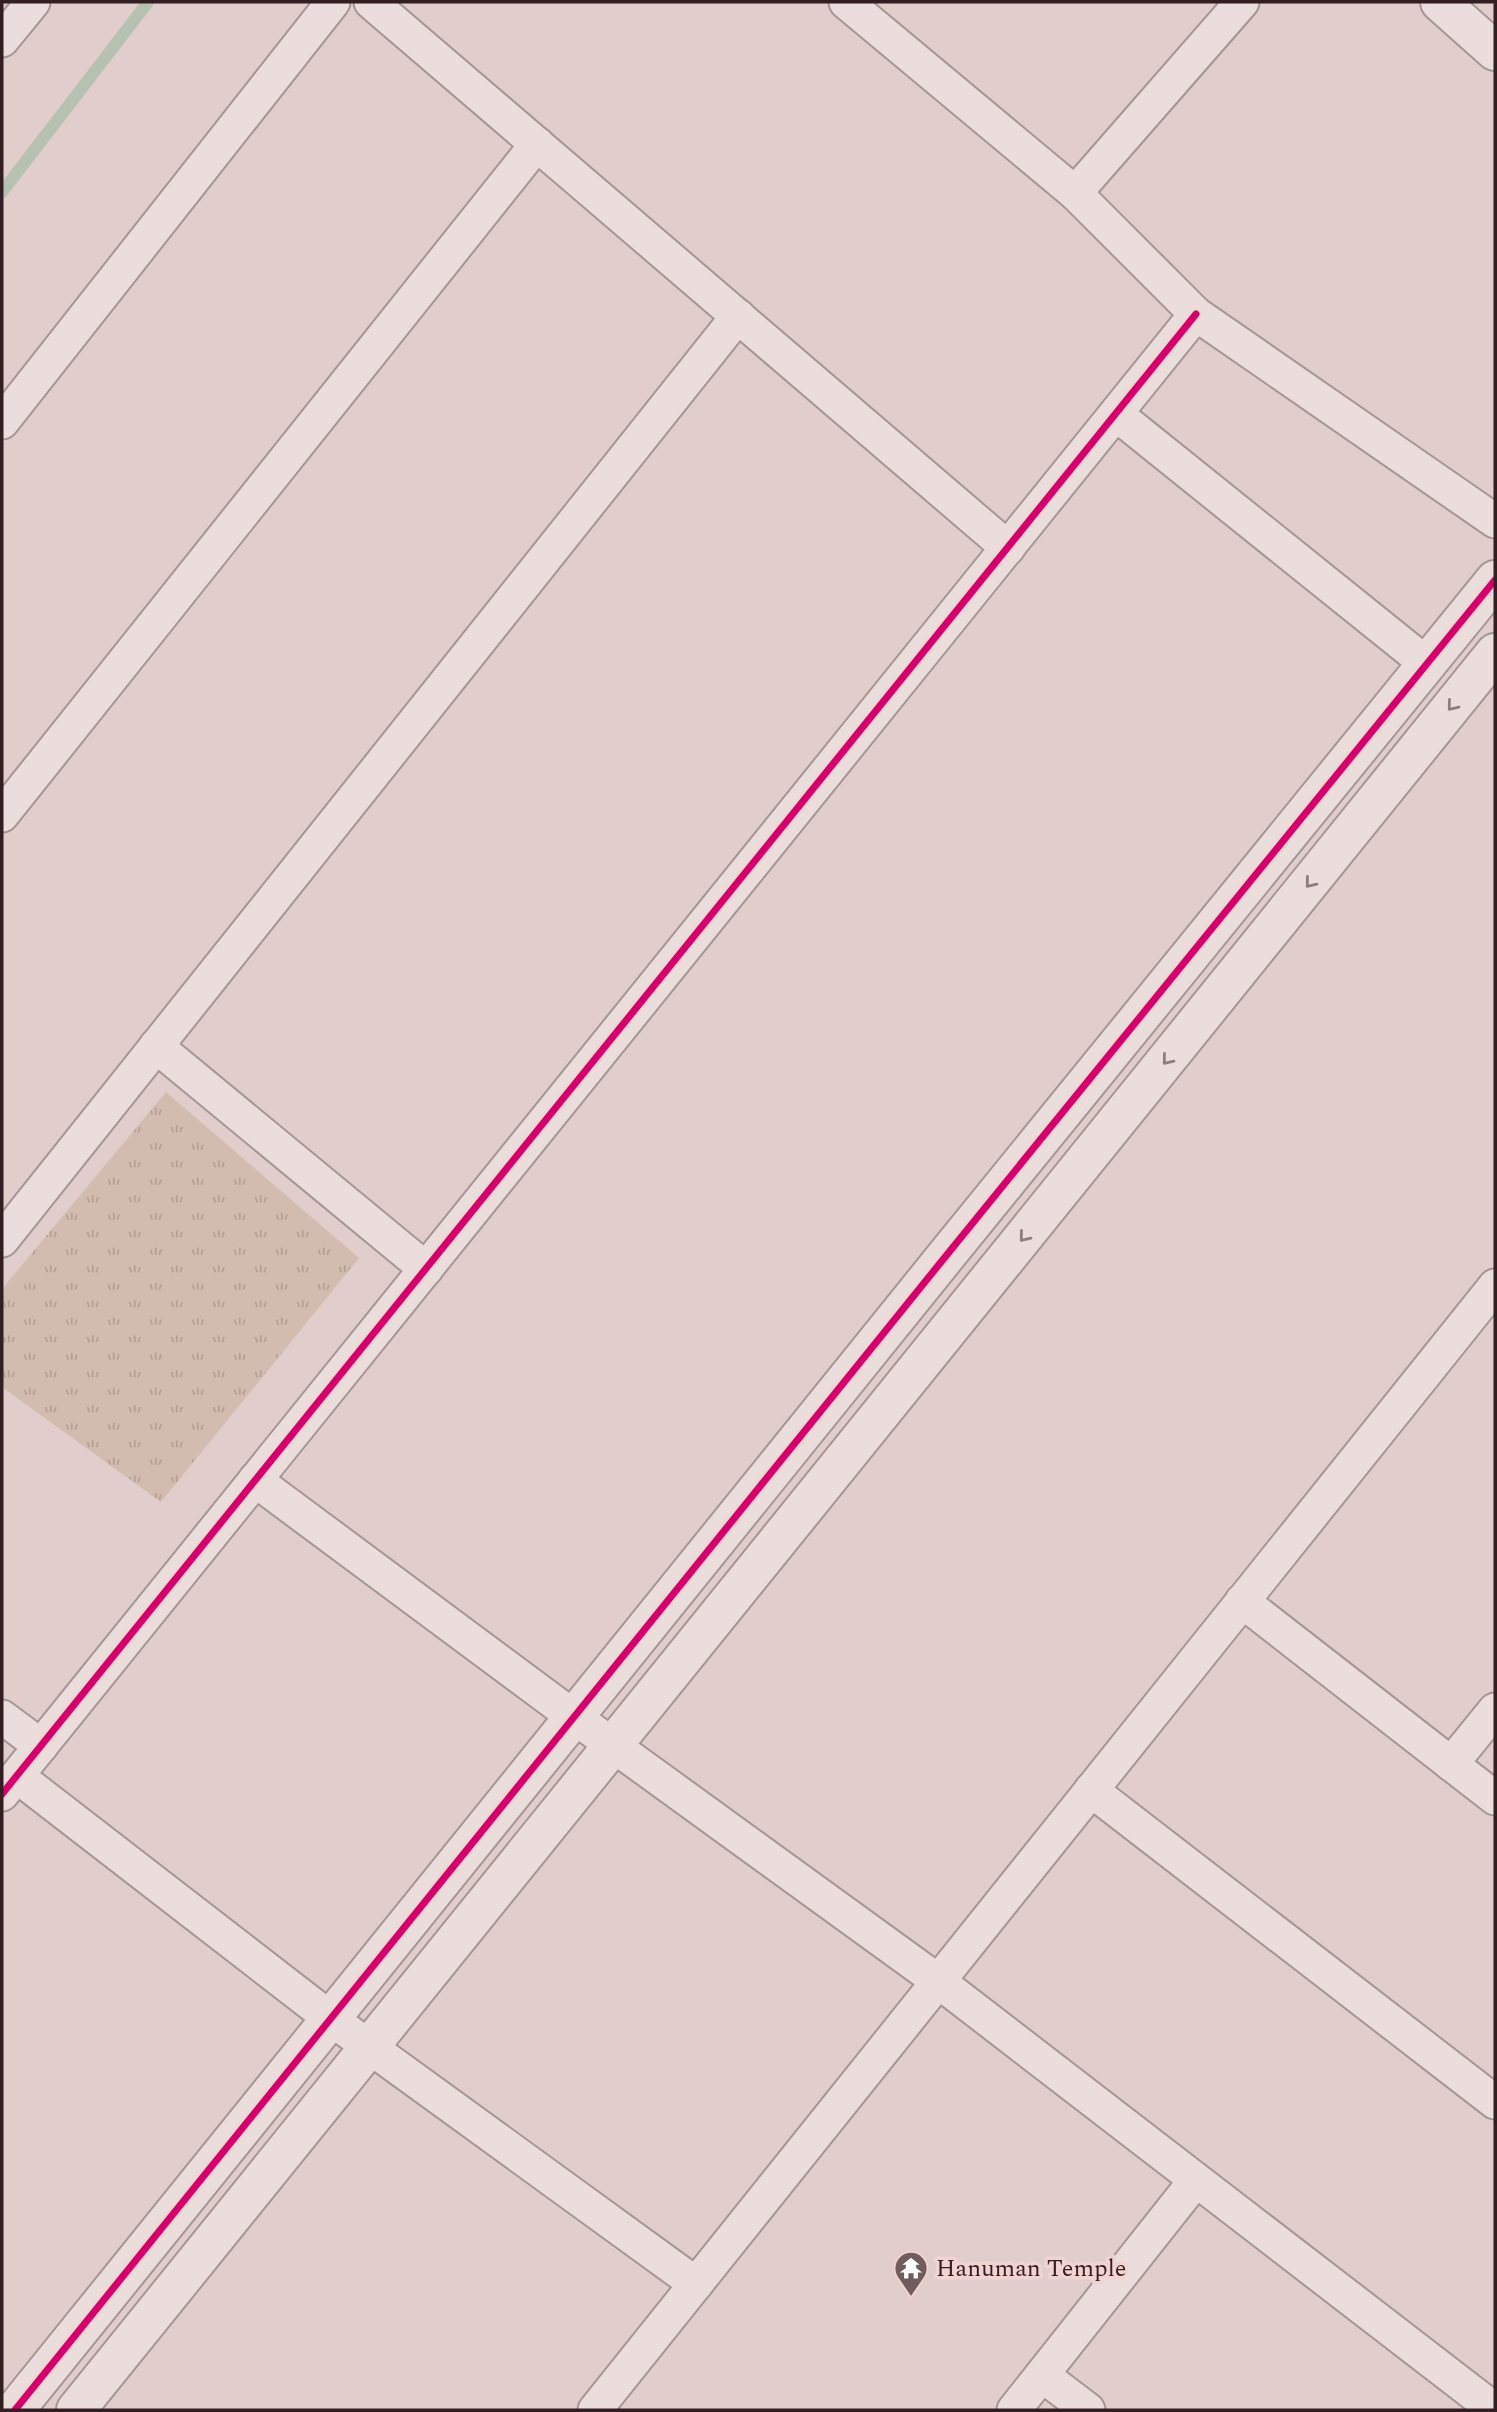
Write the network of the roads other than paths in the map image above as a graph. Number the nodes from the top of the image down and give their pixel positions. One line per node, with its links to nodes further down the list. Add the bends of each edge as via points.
1 (33, 2): 7 (street)
2 (333, 2): 14 (street)
3 (372, 2): 9 (street)
4 (846, 2): 10 (street)
5 (1242, 2): 10 (street)
6 (1456, 6): 8 (street)
7 (2, 40)
8 (1495, 51)
9 (537, 144): 12 (street); 20 (street)
10 (1075, 193): 11 (street)
11 (1196, 314): 13 (street); 15 (street)
12 (738, 316): 16 (street); 21 (street)
13 (1116, 414): 16 (street); 19 (street)
14 (2, 422)
15 (1495, 521)
16 (1008, 548): 23 (street)
17 (1495, 580): 19 (street)
18 (1495, 653): 30 (street, one-way to 30)
19 (1427, 664): 29 (street)
20 (2, 815)
21 (156, 1046): 22 (street); 23 (street)
22 (2, 1240)
23 (426, 1269): 25 (street)
24 (1495, 1286): 26 (street)
25 (256, 1480): 29 (street); 31 (street)
26 (1242, 1601): 32 (street); 34 (street)
27 (1495, 1710): 32 (street)
28 (2, 1717): 31 (street)
29 (574, 1717): 30 (street); 37 (street)
30 (614, 1745): 36 (street); 38 (street)
31 (41, 1746): 33 (street)
32 (1451, 1764): 35 (street)
33 (9, 1785): 37 (street)
34 (1091, 1790): 36 (street); 39 (street)
35 (1495, 1798)
36 (938, 1981): 40 (street); 41 (street)
37 (331, 2019): 38 (street); 43 (street)
38 (369, 2047): 41 (street); 44 (street)
39 (1495, 2102)
40 (1196, 2180): 42 (street); 48 (street)
41 (696, 2284): 45 (street)
42 (1042, 2375): 46 (street); 47 (street)
43 (15, 2410)
44 (76, 2410)
45 (595, 2410)
46 (1014, 2410)
47 (1088, 2410)
48 (1495, 2410)

